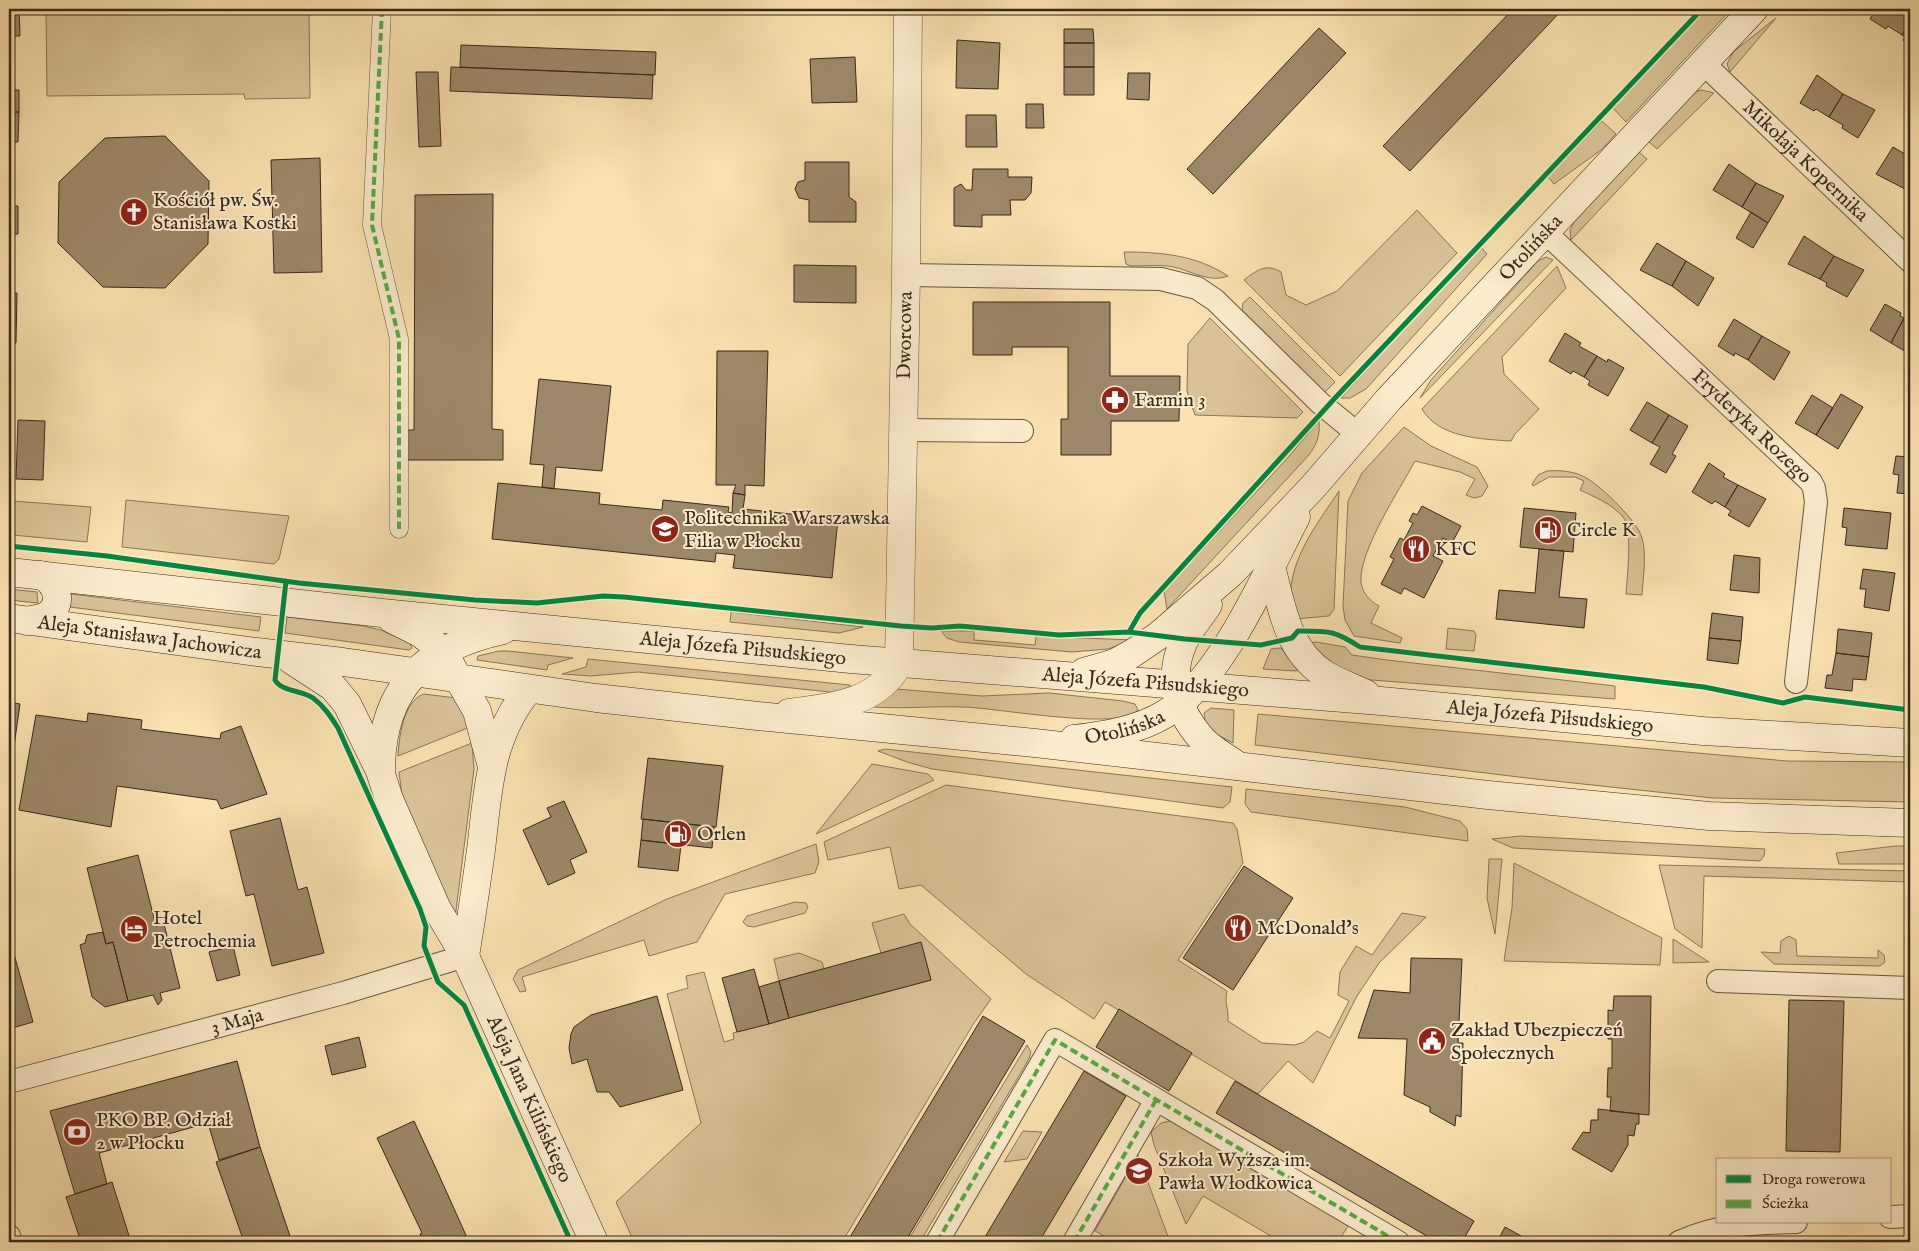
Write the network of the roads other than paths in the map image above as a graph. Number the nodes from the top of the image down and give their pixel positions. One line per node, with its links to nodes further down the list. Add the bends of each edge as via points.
1 (382, 9): 12 (street, via 372,225 399,339)
2 (908, 9): 7 (main road, Dworcowa)
3 (1754, 9): 4 (main road, Otolińska)
4 (1703, 62): 5 (main road, Otolińska); 6 (street, Mikołaja Kopernika)
5 (1546, 232): 10 (main road, Otolińska); 26 (street, Fryderyka Rozego, via 1811,482 1816,502)
6 (1910, 261)
7 (906, 274): 8 (main road, Dworcowa); 10 (street, via 1138,277 1183,283 1215,300 1320,403)
8 (903, 430): 9 (street); 22 (main road, Dworcowa)
9 (1022, 431)
10 (1358, 434): 11 (main road, Otolińska)
11 (1312, 488): 13 (main road, Otolińska); 15 (main road, Otolińska)
12 (399, 529)
13 (1271, 566): 28 (main road, Otolińska, via 1230,643); 29 (main road, via 1288,629 1303,654 1324,674)
14 (9, 572): 16 (main road)
15 (1230, 574): 24 (main road, Otolińska, via 1158,636 1133,653 1115,663 1084,672); 28 (main road, Otolińska, via 1185,639 1176,668)
16 (41, 575): 17 (main road); 18 (main road, via 53,584 56,604 46,616)
17 (382, 613): 19 (main road, Aleja Józefa Piłsudskiego); 20 (main road, via 420,633)
18 (18, 619): 21 (main road, Aleja Stanisława Jachowicza)
19 (516, 627): 20 (main road); 22 (main road, Aleja Józefa Piłsudskiego)
20 (442, 650): 23 (main road); 25 (main road)
21 (275, 654): 23 (main road, Aleja Stanisława Jachowicza); 35 (main road, via 322,679 340,694)
22 (899, 663): 24 (main road, Aleja Józefa Piłsudskiego); 30 (main road, via 889,679 860,699 828,709)
23 (416, 672): 25 (main road, Aleja Stanisława Jachowicza); 35 (main road, via 401,691 388,718)
24 (1050, 675): 28 (main road, Aleja Józefa Piłsudskiego)
25 (460, 678): 27 (main road, Aleja Stanisława Jachowicza); 33 (main road, via 477,711)
26 (1796, 682)
27 (529, 689): 30 (main road); 33 (main road, via 514,707 502,730)
28 (1183, 692): 29 (main road, Aleja Józefa Piłsudskiego); 32 (main road, Otolińska, via 1165,714 1136,728); 34 (main road, Otolińska, via 1201,739)
29 (1381, 701): 31 (main road, Aleja Józefa Piłsudskiego, via 1703,731)
30 (758, 716): 32 (main road)
31 (1910, 743)
32 (1035, 744): 34 (main road)
33 (491, 763): 37 (main road)
34 (1240, 767): 36 (main road, via 1709,816)
35 (380, 771): 37 (main road, Aleja Jana Kilińskiego, via 388,798 437,910)
36 (1910, 823)
37 (465, 956): 40 (street, 3 Maja, via 343,993); 47 (main road, Aleja Jana Kilińskiego)
38 (1718, 981): 39 (street)
39 (1910, 988)
40 (9, 1082)
41 (1156, 1100): 48 (street, via 1055,1040); 49 (street); 50 (street)
42 (1910, 1216): 43 (street)
43 (1892, 1217)
44 (1750, 1224): 51 (street, via 1706,1230)
45 (9, 1236): 46 (street)
46 (11, 1242)
47 (594, 1242)
48 (937, 1242)
49 (1074, 1242)
50 (1398, 1242)
51 (1679, 1242)

